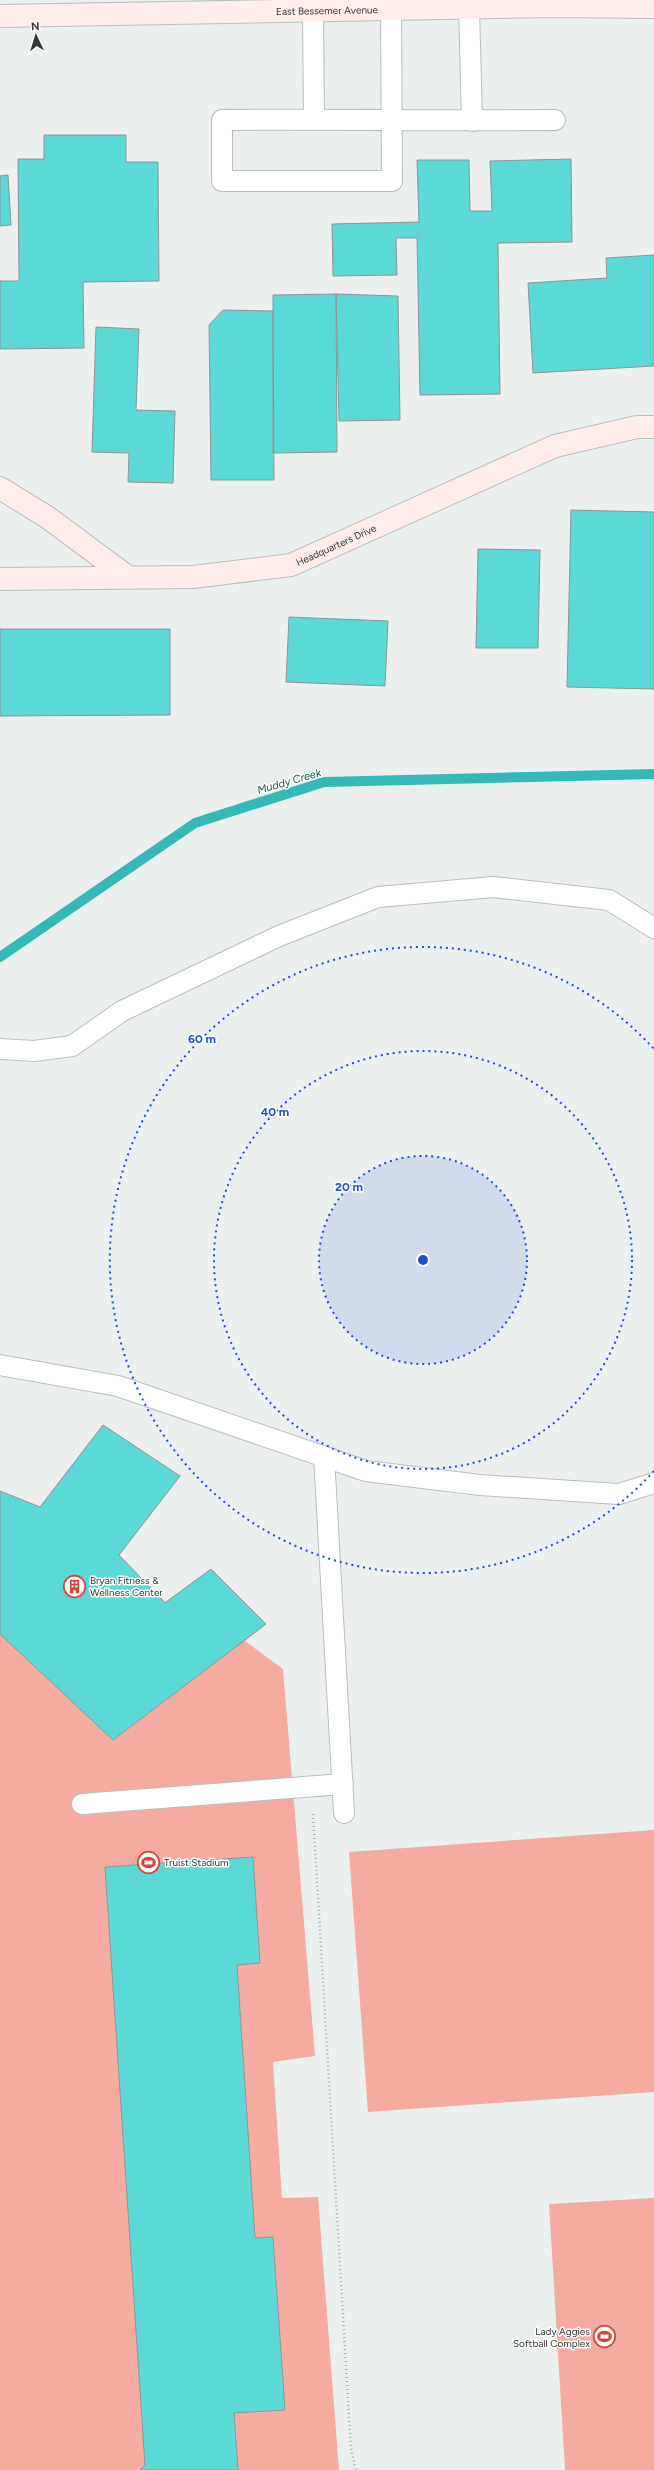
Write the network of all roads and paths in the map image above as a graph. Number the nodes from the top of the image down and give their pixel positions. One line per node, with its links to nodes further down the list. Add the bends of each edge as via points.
1 (554, 3): 2 (main road, East Bessemer Avenue); 4 (main road, East Bessemer Avenue)
2 (654, 7)
3 (31, 8): 6 (main road, East Bessemer Avenue); 7 (main road, East Bessemer Avenue)
4 (469, 8): 5 (main road, East Bessemer Avenue); 11 (lane)
5 (391, 9): 6 (main road, East Bessemer Avenue); 9 (lane)
6 (313, 11): 8 (lane)
7 (0, 16)
8 (314, 119): 9 (lane); 9 (lane, via 222,120 222,181 392,181)
9 (391, 120): 11 (lane)
10 (555, 120): 11 (lane)
11 (472, 121)
12 (654, 427): 14 (main road, Headquarters Drive, via 637,428 555,446 291,565 193,577)
13 (0, 488): 14 (main road, via 47,517)
14 (128, 577): 15 (main road, Headquarters Drive)
15 (0, 579)
16 (654, 928): 17 (lane, via 609,900 493,887 378,897 279,936 122,1011 72,1046 34,1051)
17 (0, 1049)
18 (0, 1365): 19 (lane, via 118,1386)
19 (324, 1456): 20 (lane, via 366,1471 480,1485 619,1494); 21 (lane)
20 (654, 1483)
21 (343, 1784): 22 (lane); 24 (lane)
22 (82, 1804)
23 (313, 1811): 25 (path, via 351,2449)
24 (344, 1813)
25 (356, 2470)

